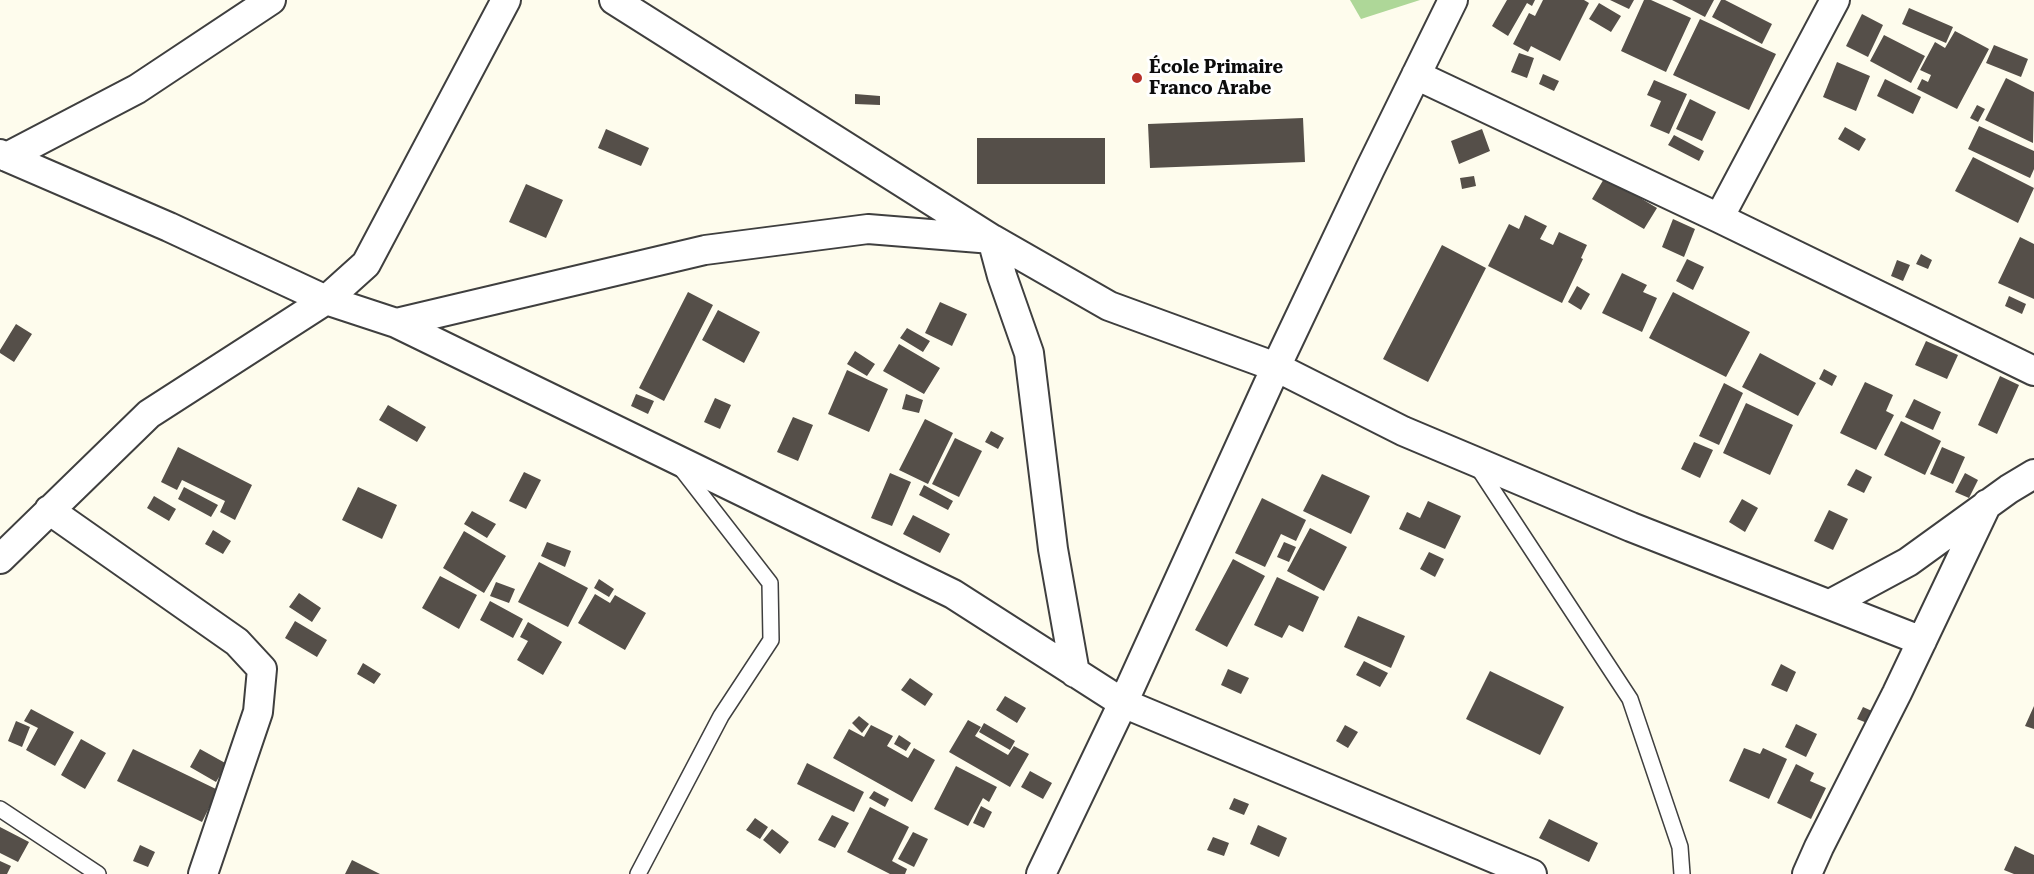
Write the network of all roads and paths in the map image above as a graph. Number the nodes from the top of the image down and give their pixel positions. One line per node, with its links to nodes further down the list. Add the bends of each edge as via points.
1 (272, 0): 7 (street, via 137,89)
2 (506, 0): 10 (street, via 366,264)
3 (614, 0): 9 (street)
4 (1453, 0): 6 (street)
5 (1835, 0): 8 (street)
6 (1416, 75): 8 (street); 12 (street)
7 (2, 158): 10 (street, via 168,227)
8 (1719, 218): 13 (street)
9 (992, 239): 11 (street, via 868,229 705,250); 12 (street, via 1108,306); 22 (street, via 1029,353 1053,549)
10 (326, 300): 11 (street); 18 (street, via 149,414)
11 (396, 323): 14 (street)
12 (1276, 367): 15 (street, via 1403,431); 23 (street)
13 (2034, 371)
14 (671, 456): 22 (street, via 953,594); 27 (lane, via 770,583 771,640 721,716)
15 (1474, 461): 20 (street); 30 (lane, via 1630,699 1680,847)
16 (2034, 474): 17 (street)
17 (1987, 504): 20 (street, via 1908,562); 21 (street)
18 (49, 510): 19 (street); 26 (street, via 237,642 262,669 258,712)
19 (0, 559)
20 (1830, 604): 21 (street)
21 (1922, 640): 31 (street)
22 (1075, 673): 23 (street)
23 (1123, 703): 28 (street); 29 (street)
24 (0, 808): 25 (lane)
25 (98, 874)
26 (202, 874)
27 (638, 874)
28 (1041, 874)
29 (1532, 874)
30 (1682, 874)
31 (1807, 874)

